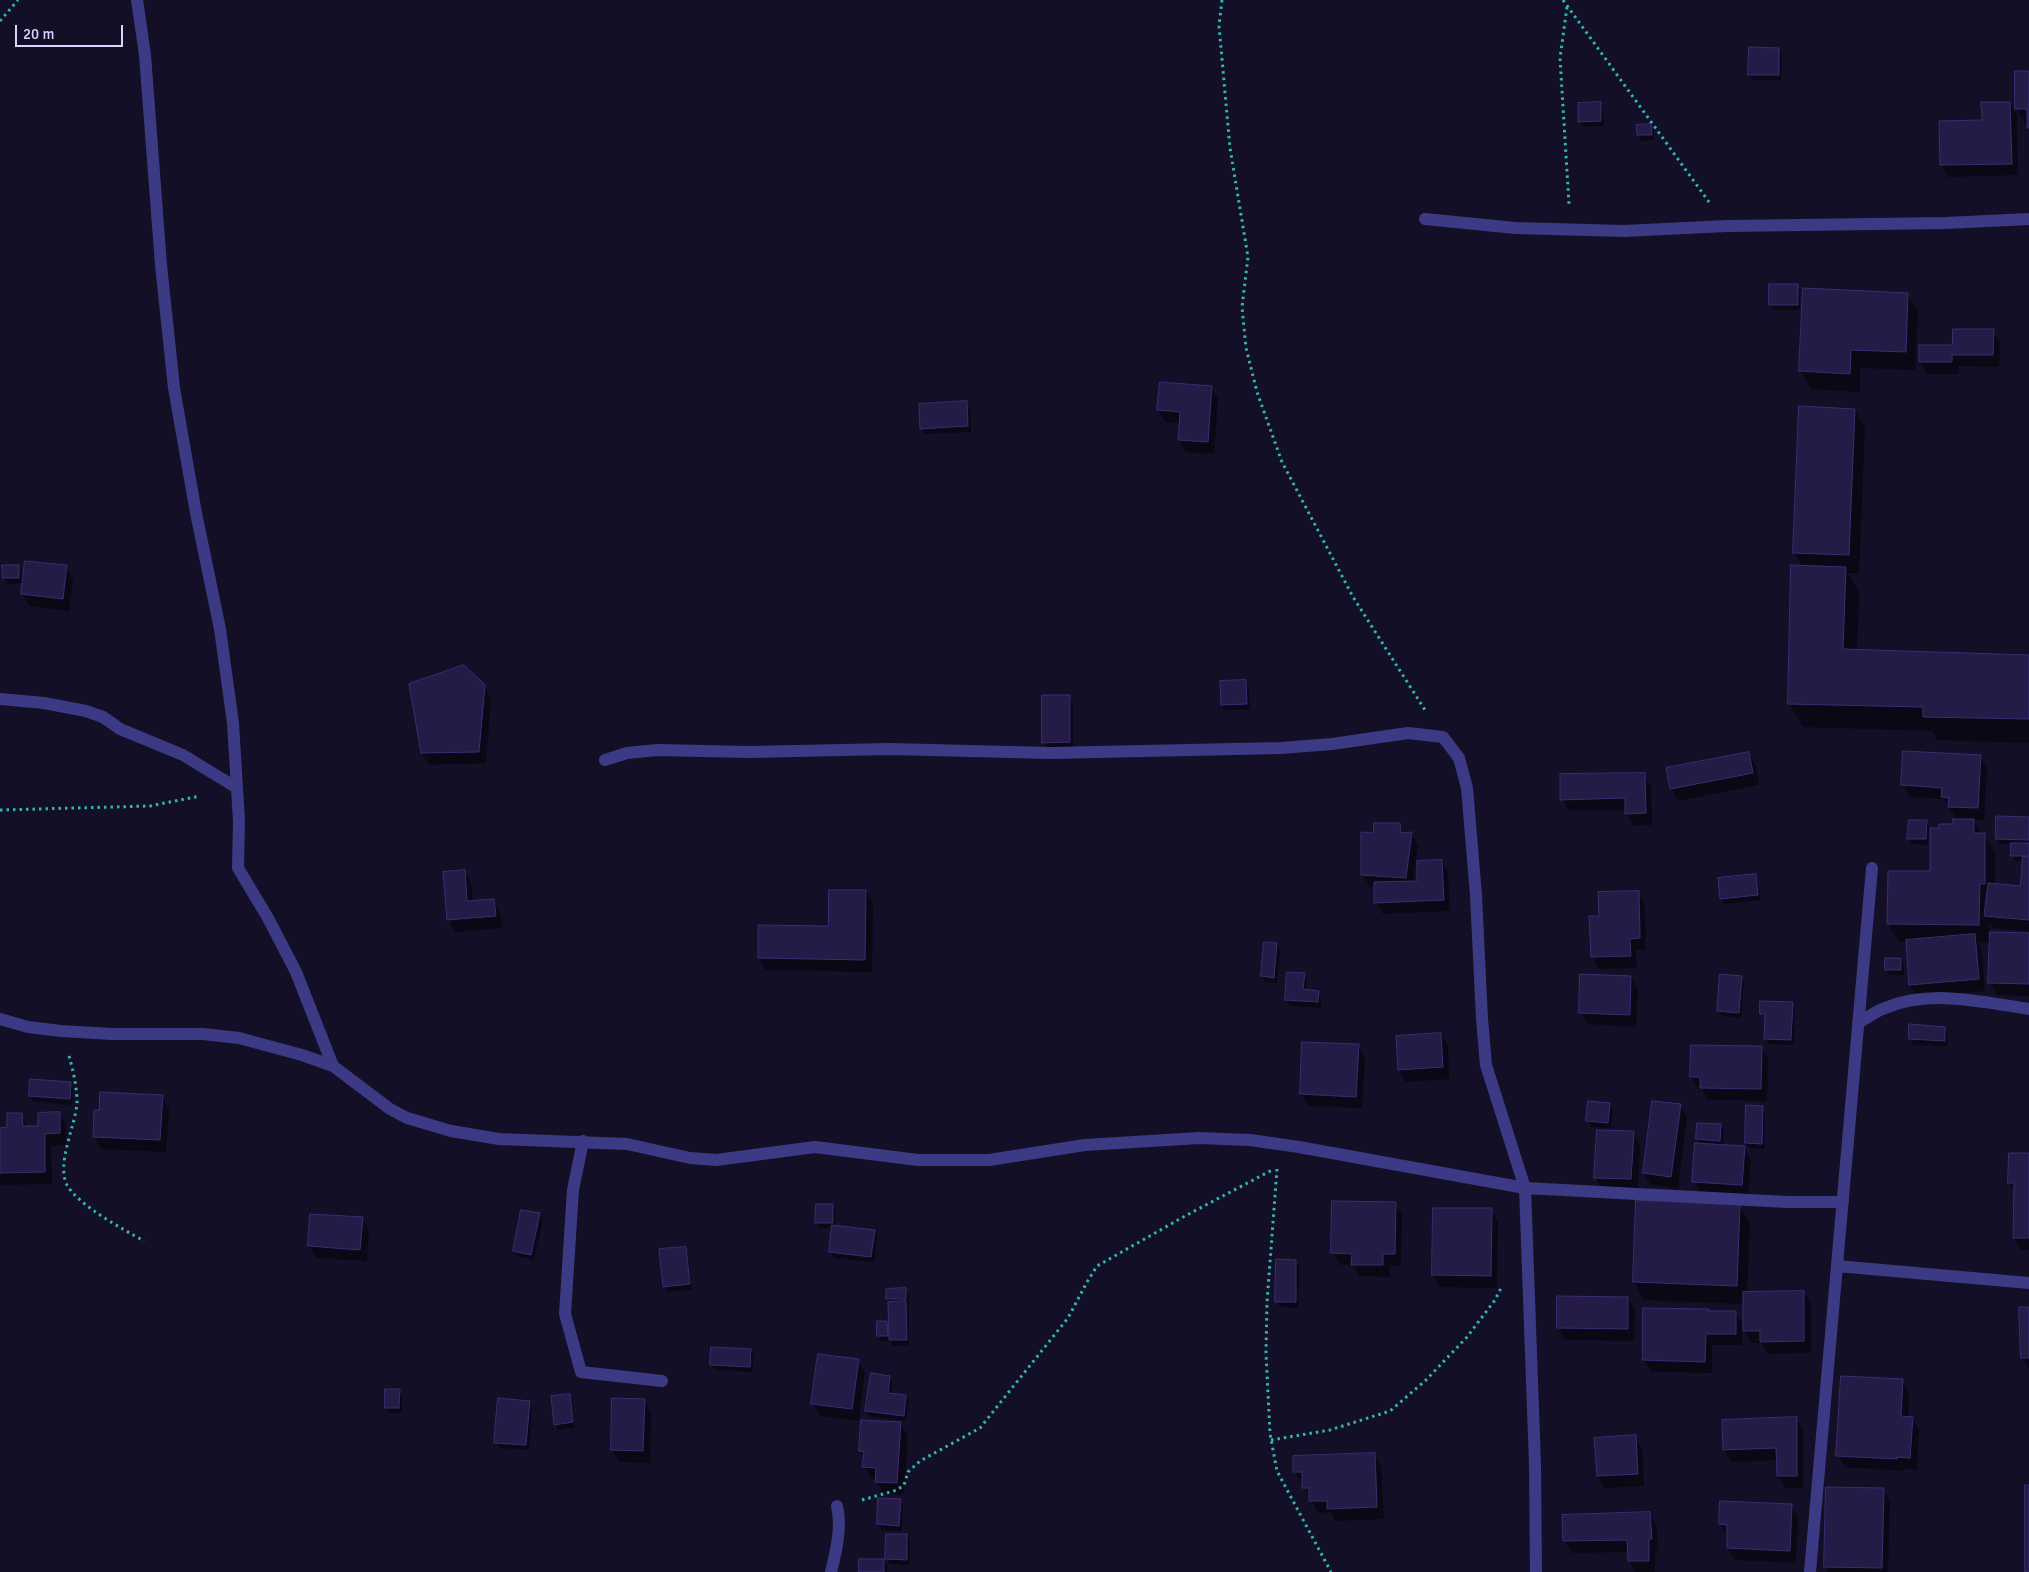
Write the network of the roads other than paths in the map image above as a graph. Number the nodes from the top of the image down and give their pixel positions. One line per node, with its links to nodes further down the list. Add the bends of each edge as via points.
1 (137, 0): 6 (street, via 145,55 174,388 220,629 233,723)
2 (1425, 219): 3 (street, via 1515,228 1624,231)
3 (2029, 219)
4 (0, 699): 6 (street, via 44,703 103,717 120,729 183,755)
5 (605, 760): 13 (street, via 658,750 890,749 1051,754 1281,748 1408,733 1443,738 1459,758 1468,788 1486,1065)
6 (237, 788): 11 (street, via 240,822 238,868 296,972)
7 (1872, 868): 10 (street)
8 (2029, 1009): 10 (street, via 1953,998 1918,999 1884,1008)
9 (0, 1019): 11 (street, via 61,1032 203,1034 240,1038)
10 (1858, 1023): 14 (street)
11 (333, 1066): 12 (street, via 390,1109 451,1132)
12 (584, 1142): 13 (street, via 627,1144 690,1158 716,1160 815,1147 952,1162 989,1160 1085,1145 1199,1138 1242,1140 1299,1147); 17 (street, via 573,1190 565,1314 581,1372)
13 (1526, 1188): 14 (street, via 1777,1202); 20 (street)
14 (1843, 1202): 15 (street)
15 (1837, 1266): 16 (street); 21 (street)
16 (2029, 1283)
17 (662, 1381)
18 (837, 1506): 19 (street, via 837,1548)
19 (831, 1572)
20 (1536, 1572)
21 (1810, 1572)

